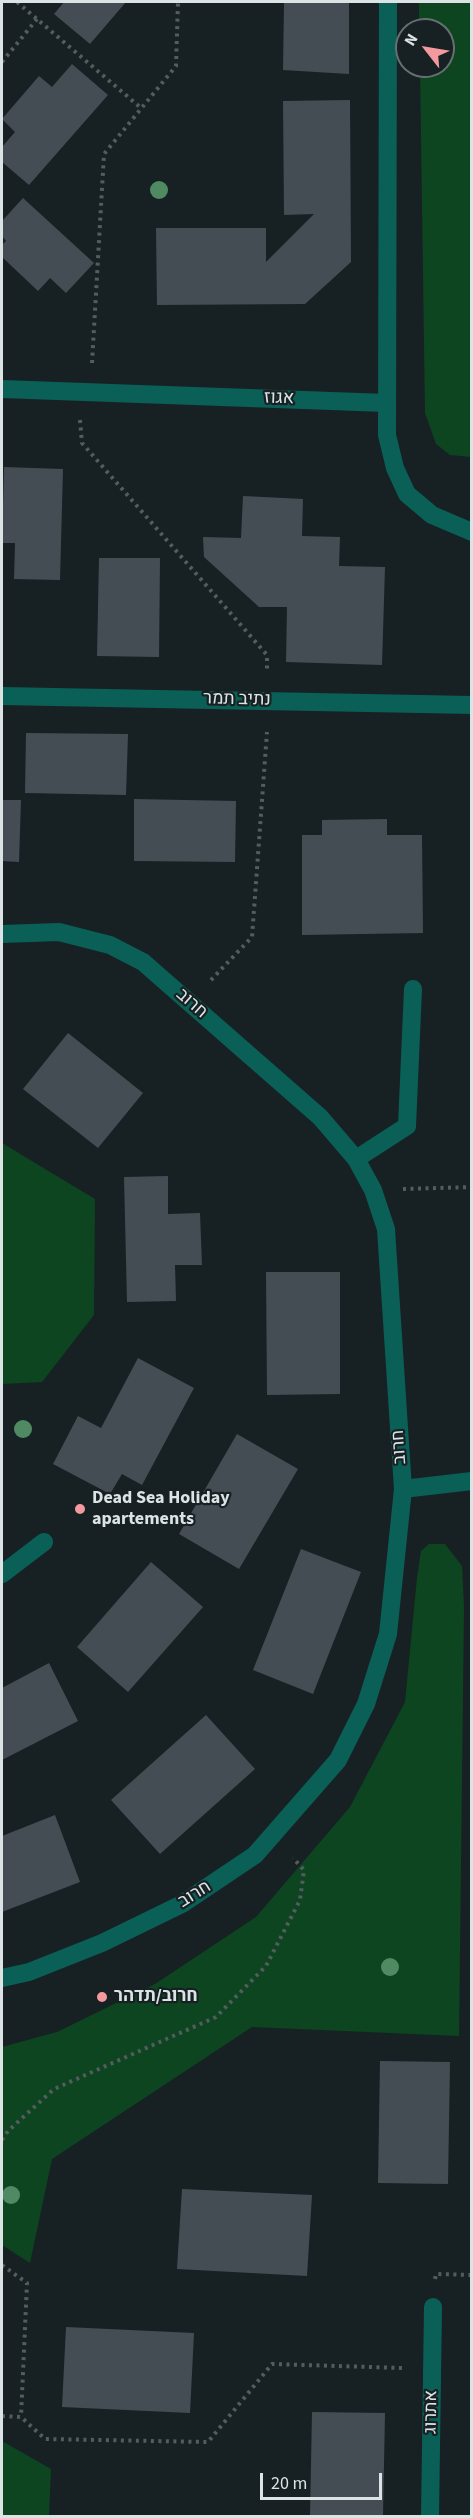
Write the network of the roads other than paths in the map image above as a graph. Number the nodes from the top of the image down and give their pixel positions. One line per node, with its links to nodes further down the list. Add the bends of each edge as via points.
1 (388, 2): 3 (street)
2 (2, 389): 3 (street, אגוז)
3 (386, 403): 4 (street, via 387,435 395,468 407,494 432,516)
4 (471, 532)
5 (2, 696): 6 (street, נתיב תמר)
6 (471, 705)
7 (2, 934): 9 (street, חרוב, via 59,932 110,945 143,962 320,1117)
8 (413, 989): 9 (street, via 407,1126)
9 (356, 1159): 11 (street, חרוב, via 373,1190 386,1229)
10 (471, 1481): 11 (street)
11 (403, 1489): 14 (street, חרוב, via 388,1634 366,1704 338,1760 255,1855 182,1904 102,1943 29,1972)
12 (44, 1542): 13 (street)
13 (2, 1574)
14 (2, 1978)
15 (433, 2307): 16 (street, אתרוג)
16 (430, 2517)

